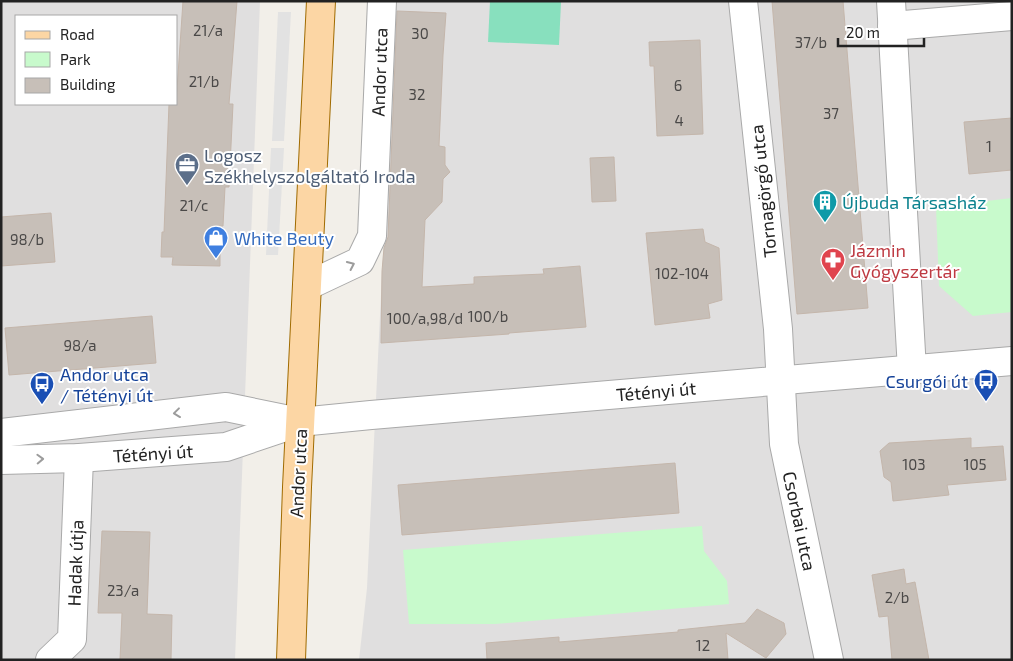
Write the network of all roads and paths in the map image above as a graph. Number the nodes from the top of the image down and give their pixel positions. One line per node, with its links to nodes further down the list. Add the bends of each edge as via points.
1 (321, 1): 6 (main road, Andor utca)
2 (382, 1): 6 (street, Andor utca, one-way to 2, via 360,261 372,236)
3 (743, 1): 9 (street, Tornagörgő utca, via 778,330)
4 (892, 14): 5 (street); 8 (street)
5 (1012, 16)
6 (307, 286): 10 (main road, Andor utca)
7 (1012, 361): 8 (street, Tétényi út)
8 (912, 370): 9 (street, Tétényi út)
9 (780, 381): 10 (street, Tétényi út); 16 (street, Csorbai utca, via 784,444)
10 (300, 422): 11 (street, Tétényi út, one-way to 11, via 226,407); 12 (street, Tétényi út, via 226,447); 15 (main road, Andor utca)
11 (1, 433)
12 (78, 458): 13 (street, Tétényi út, one-way to 12); 14 (street, Hadak útja, via 72,639)
13 (1, 460)
14 (50, 660)
15 (291, 660)
16 (828, 660)

